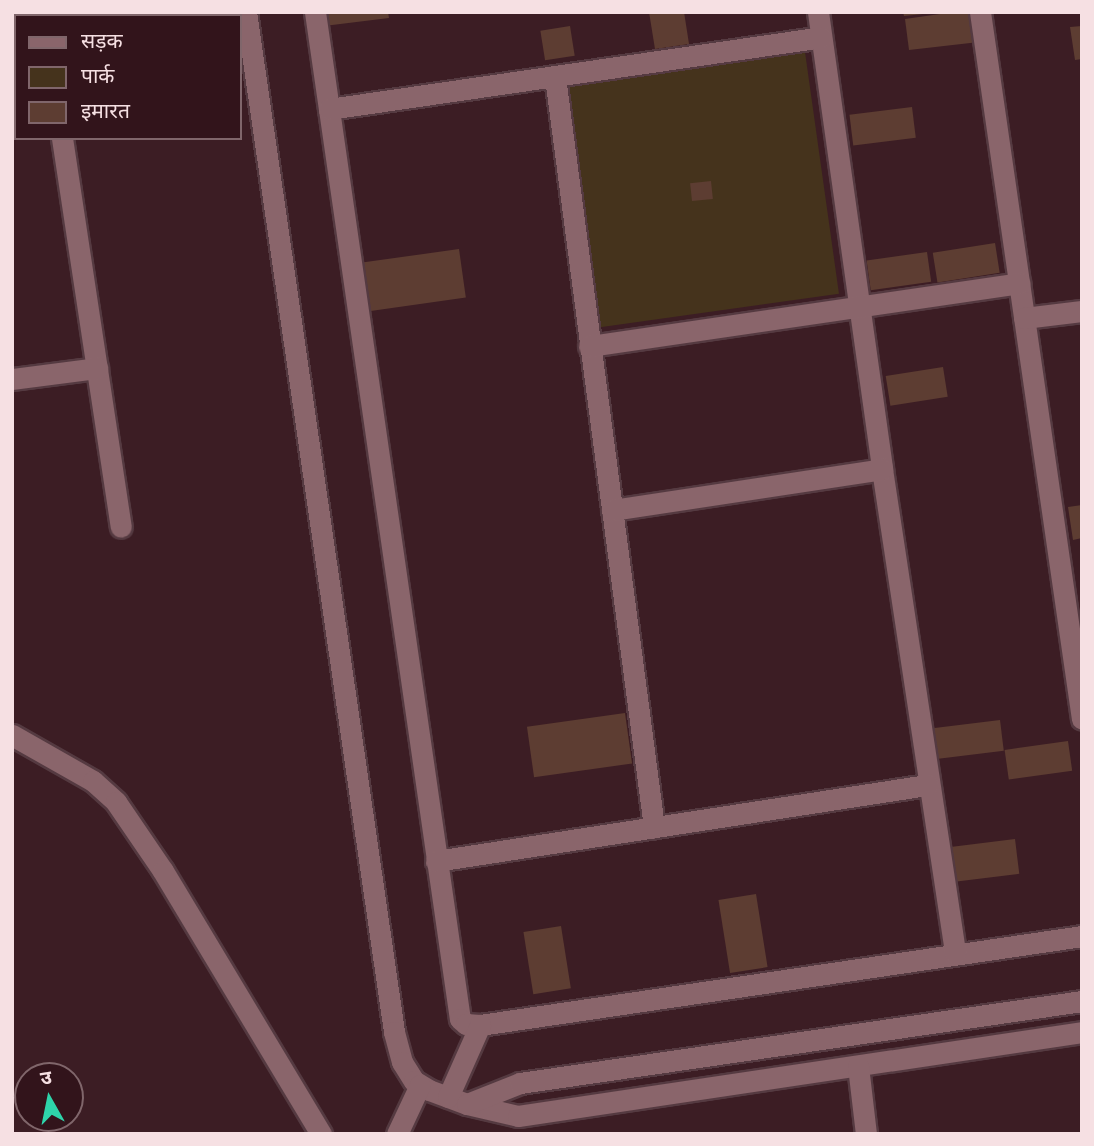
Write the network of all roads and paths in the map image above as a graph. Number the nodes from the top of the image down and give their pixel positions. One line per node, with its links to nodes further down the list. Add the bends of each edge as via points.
1 (246, 12): 30 (street, via 394,1032 402,1062)
2 (315, 12): 7 (street)
3 (818, 12): 5 (street)
4 (981, 12): 9 (street)
5 (821, 37): 6 (street); 10 (street)
6 (555, 77): 7 (street); 13 (street)
7 (329, 109): 23 (street)
8 (62, 140): 14 (street)
9 (1019, 283): 10 (street); 12 (street)
10 (860, 306): 13 (street); 16 (street)
11 (1082, 311): 12 (street)
12 (1024, 318): 19 (street)
13 (589, 346): 17 (street)
14 (97, 368): 15 (street); 18 (street)
15 (12, 379)
16 (882, 469): 17 (street); 21 (street)
17 (612, 510): 22 (street)
18 (121, 527)
19 (1082, 719)
20 (12, 735): 32 (street, via 93,781 116,802 163,871)
21 (928, 785): 22 (street); 25 (street)
22 (654, 827): 23 (street)
23 (436, 861): 27 (street, via 457,1010 466,1024)
24 (1082, 936): 25 (street)
25 (955, 954): 27 (street)
26 (1072, 1002): 28 (street); 31 (street, via 520,1083)
27 (480, 1025): 31 (street)
28 (1075, 1033): 29 (street)
29 (858, 1066): 31 (street, via 518,1116); 34 (street)
30 (420, 1085): 31 (street); 33 (street)
31 (458, 1101)
32 (321, 1134)
33 (397, 1134)
34 (866, 1134)

